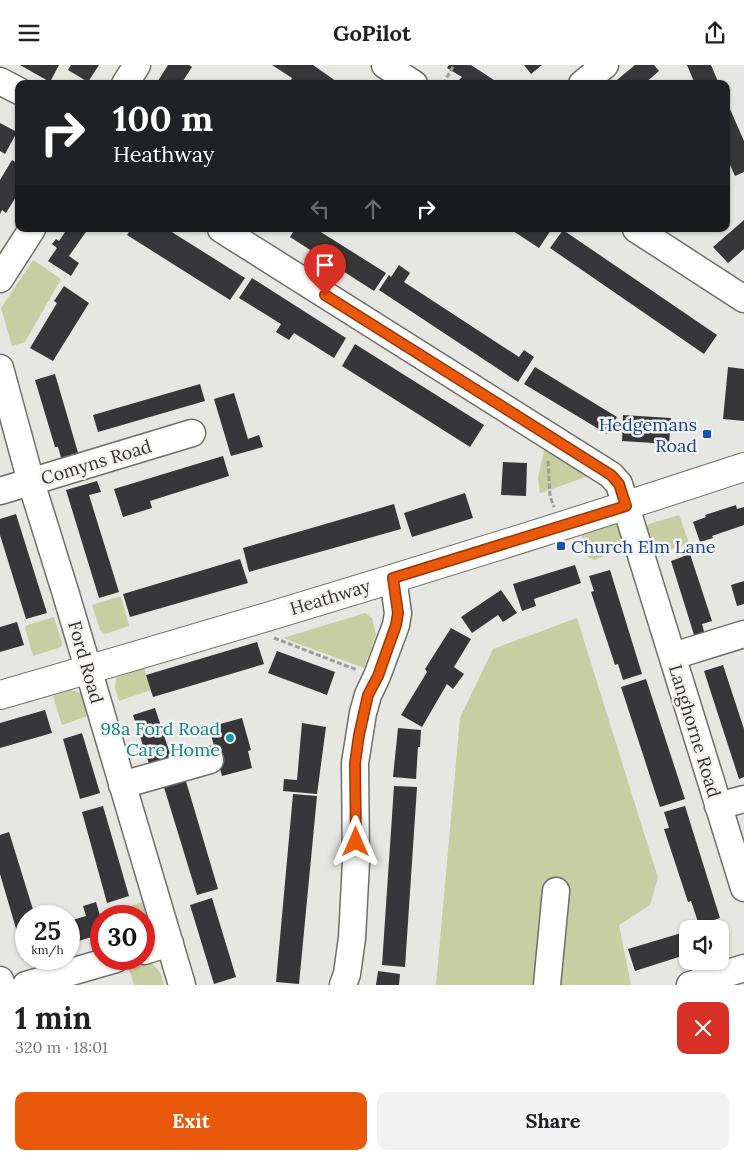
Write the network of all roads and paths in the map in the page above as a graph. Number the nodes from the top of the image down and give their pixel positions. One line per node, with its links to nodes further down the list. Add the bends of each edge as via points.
1 (137, 65): 5 (street)
2 (385, 65): 6 (street)
3 (454, 65): 7 (path)
4 (605, 65): 8 (street)
5 (128, 80)
6 (408, 80)
7 (445, 80)
8 (587, 80)
9 (0, 81): 10 (street)
10 (15, 89)
11 (30, 232): 14 (street)
12 (226, 232): 18 (street, Langhorne Road)
13 (641, 232): 15 (street)
14 (0, 279)
15 (744, 299)
16 (0, 368): 20 (street, Ford Road)
17 (192, 433): 20 (street, Comyns Road)
18 (555, 440): 22 (street, Langhorne Road, via 611,475 619,484); 23 (path, via 548,457 548,467 550,496)
19 (744, 467): 22 (main road, Heathway)
20 (31, 482): 21 (street, Comyns Road); 28 (street, Ford Road)
21 (0, 491)
22 (626, 506): 23 (main road, Heathway); 27 (street, Langhorne Road)
23 (560, 526): 24 (main road, Heathway)
24 (393, 578): 25 (main road, Heathway); 29 (street, via 398,613)
25 (264, 617): 28 (main road, Heathway); 29 (path, via 274,638)
26 (744, 634): 27 (street, Langhorne Road)
27 (673, 656): 34 (street, Langhorne Road)
28 (88, 671): 30 (main road, Heathway); 32 (street, Ford Road)
29 (378, 676): 45 (street, via 363,713 355,763 356,862 352,938)
30 (0, 695)
31 (210, 760): 32 (street)
32 (122, 785): 37 (street, Ford Road)
33 (744, 799): 34 (street, Langhorne Road)
34 (718, 806): 35 (street, Langhorne Road)
35 (744, 888)
36 (556, 891): 46 (street)
37 (170, 943): 38 (street); 44 (street, Ford Road)
38 (155, 948)
39 (90, 967): 43 (street)
40 (744, 968): 47 (street)
41 (0, 979): 42 (street)
42 (2, 985)
43 (26, 985)
44 (182, 985)
45 (343, 985)
46 (547, 985)
47 (690, 985)

